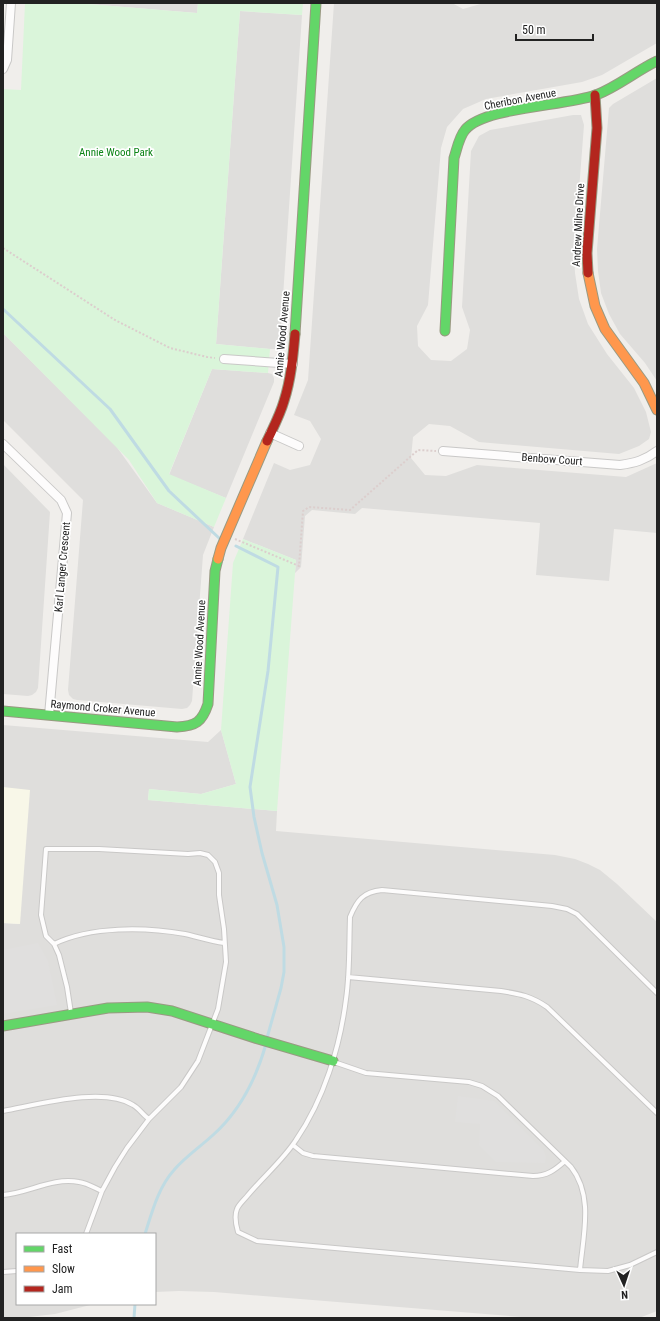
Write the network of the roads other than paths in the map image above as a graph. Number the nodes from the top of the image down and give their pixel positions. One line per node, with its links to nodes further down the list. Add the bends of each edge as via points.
1 (11, 3): 4 (street, via 7,60)
2 (316, 3): 8 (street, Annie Wood Avenue)
3 (657, 61): 5 (street, Cheribon Avenue)
4 (3, 69)
5 (595, 95): 6 (street, Cheribon Avenue, via 478,119 465,129 454,158); 9 (street, Andrew Milne Drive, via 597,128 587,270 595,306 605,329 644,383)
6 (445, 331)
7 (224, 358): 8 (street)
8 (292, 364): 10 (street, Annie Wood Avenue, via 284,403)
9 (657, 410)
10 (270, 433): 12 (street); 17 (street, Annie Wood Avenue, via 226,535 215,571 208,704 205,715)
11 (3, 444): 16 (street, Karl Langer Crescent, via 61,500 67,513)
12 (299, 446)
13 (443, 451): 14 (street, Benbow Court, via 620,465 647,459)
14 (657, 451)
15 (3, 711): 16 (street, Raymond Croker Avenue)
16 (49, 716): 17 (street, Raymond Croker Avenue, via 177,727 189,727)
17 (199, 722)
18 (224, 943): 19 (lane, via 164,931 118,929 73,937); 19 (lane, via 219,873 215,862 208,855 46,849 40,915 46,936); 23 (lane, via 224,977 218,1009)
19 (54, 944): 22 (lane, via 63,969)
20 (348, 976): 21 (lane, via 350,917 361,899 371,891 382,890 567,909 578,914); 25 (lane, via 347,998); 27 (lane, via 501,991 523,994 535,999 547,1007)
21 (657, 993)
22 (71, 1013): 23 (street, via 108,1008 147,1007 172,1011); 24 (street)
23 (212, 1024): 25 (street); 28 (lane, via 198,1061 181,1087)
24 (3, 1026)
25 (333, 1062): 29 (lane, via 313,1111); 30 (lane, via 366,1073 469,1082 482,1086 502,1099)
26 (3, 1111): 28 (lane, via 84,1096 99,1096 116,1098 133,1105)
27 (657, 1113)
28 (149, 1119): 31 (lane, via 121,1157)
29 (293, 1145): 30 (lane, via 313,1156 533,1176 550,1173); 35 (lane, via 237,1209 235,1222 238,1232 257,1241)
30 (565, 1161): 35 (lane, via 577,1175 585,1196)
31 (102, 1191): 32 (lane, via 80,1182 63,1181); 33 (lane)
32 (3, 1195)
33 (86, 1233)
34 (657, 1252): 35 (lane, via 630,1265 608,1271)
35 (580, 1270)
36 (3, 1272): 37 (lane)
37 (16, 1272)

